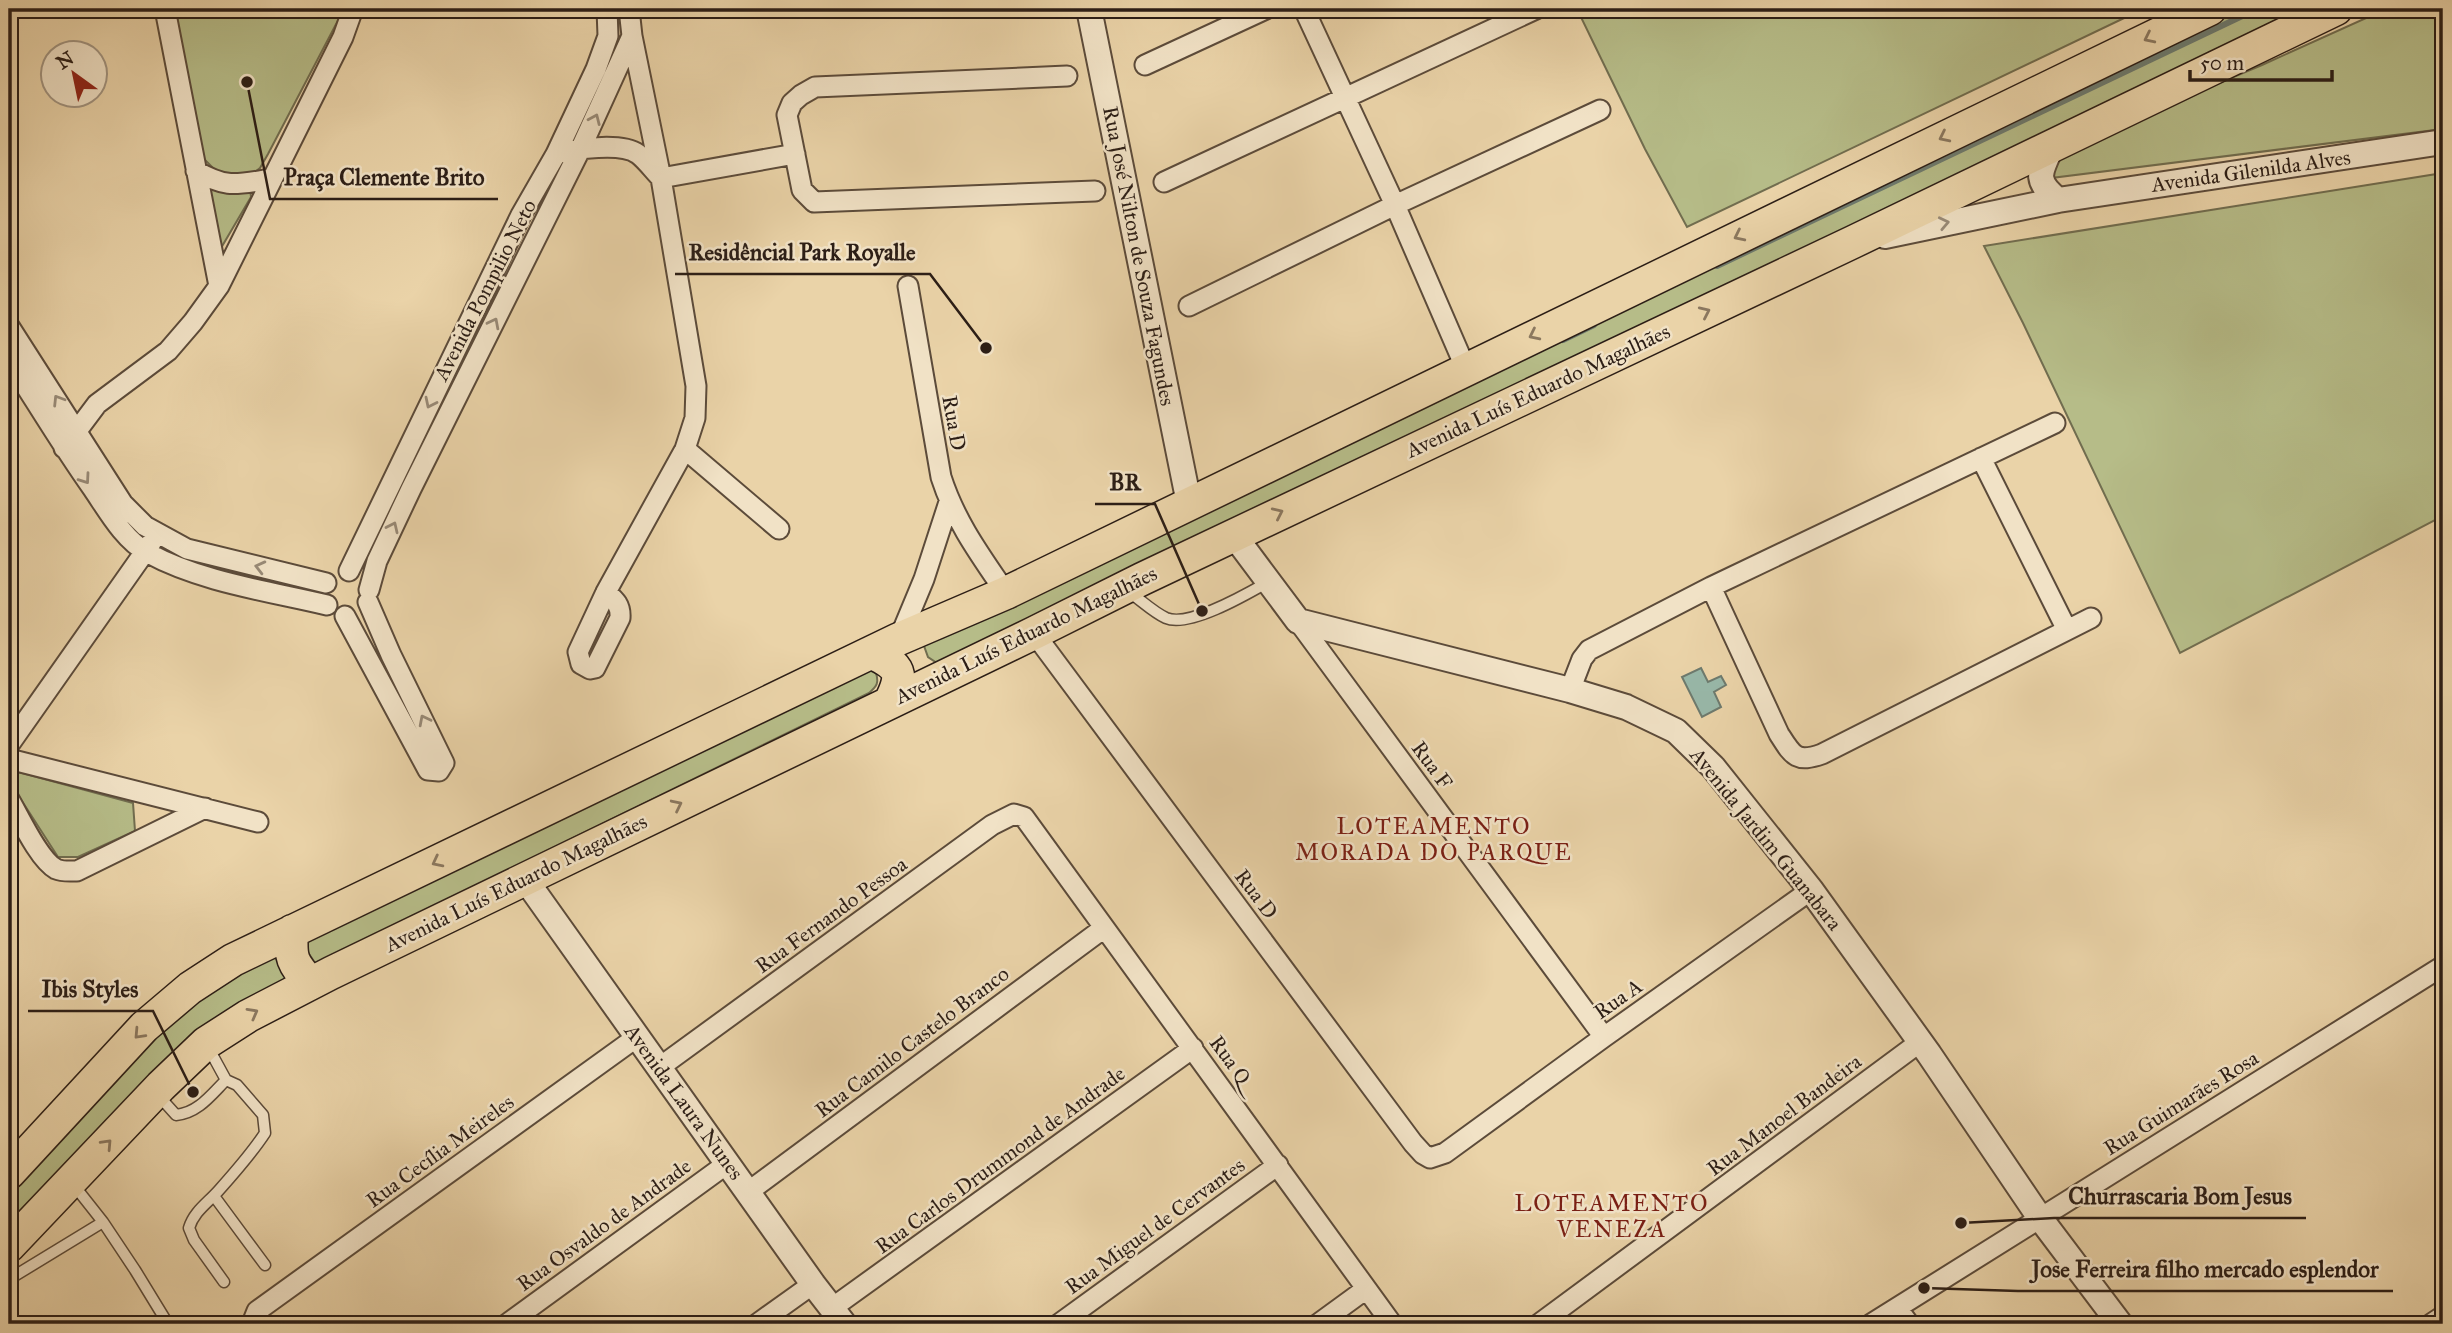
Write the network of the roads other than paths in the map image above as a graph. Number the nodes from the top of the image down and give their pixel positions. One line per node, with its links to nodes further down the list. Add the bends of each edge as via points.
1 (165, 9): 21 (street)
2 (353, 9): 23 (street)
3 (607, 9): 19 (street, Avenida Pompilio Neto, via 604,51)
4 (629, 9): 11 (street)
5 (1089, 9): 41 (street, Rua José Nilton de Souza Fagundes)
6 (1266, 9): 12 (street)
7 (1304, 9): 14 (street)
8 (1536, 9): 14 (street)
9 (2210, 9): 34 (main road, one-way to 34)
10 (2336, 9): 17 (main road, Avenida Luís Eduardo Magalhães)
11 (632, 36): 18 (street, Avenida Pompilio Neto, one-way to 11); 22 (street)
12 (1145, 65)
13 (1067, 76): 20 (street, via 815,87 792,103 787,115)
14 (1345, 97): 24 (street); 27 (street)
15 (1600, 110): 27 (street)
16 (2443, 142): 26 (street, Avenida Gilenilda Alves)
17 (2052, 146): 26 (street, via 2040,171 2041,182); 28 (main road, Avenida Luís Eduardo Magalhães)
18 (581, 148): 19 (street); 22 (street, via 637,153); 53 (street, Avenida Pompilio Neto, one-way to 18, via 377,561 411,489)
19 (556, 154): 46 (street, Avenida Pompilio Neto, one-way to 46, via 521,215)
20 (795, 154): 22 (street); 25 (street, via 802,190 814,202)
21 (196, 171): 23 (street, via 217,183); 29 (street)
22 (661, 178): 38 (street, via 696,386 695,418)
23 (272, 179): 29 (street)
24 (1164, 182)
25 (1095, 191)
26 (2058, 200): 28 (street, Avenida Gilenilda Alves, one-way to 26)
27 (1395, 205): 31 (street); 34 (street)
28 (1853, 242): 44 (main road, Avenida Luís Eduardo Magalhães, one-way to 28)
29 (219, 286): 36 (street, via 168,351 97,404)
30 (908, 286): 40 (street, Rua D, via 940,477)
31 (1189, 306)
32 (9, 326): 36 (street, one-way to 32)
33 (9, 359): 37 (street)
34 (1466, 369): 41 (main road)
35 (2054, 423): 39 (street)
36 (78, 432): 37 (street); 43 (street, via 123,504)
37 (64, 448): 45 (street, one-way to 45, via 122,530)
38 (685, 449): 42 (street); 51 (street)
39 (1981, 458): 49 (street); 59 (street)
40 (949, 502): 52 (street, Rua D, via 963,531); 61 (street, via 924,579)
41 (1189, 503): 52 (main road)
42 (779, 529)
43 (157, 534): 45 (street); 48 (street, one-way to 43, via 187,549)
44 (1233, 534): 47 (street); 50 (main road, Avenida Luís Eduardo Magalhães)
45 (145, 552): 54 (street, via 209,577); 65 (street)
46 (349, 571): 48 (street); 53 (street, via 366,581)
47 (1268, 582): 50 (lane, via 1189,619 1167,619); 58 (street)
48 (326, 583): 54 (street)
49 (1711, 587): 59 (street, via 1779,734 1789,750 1807,759); 63 (street, via 1589,650)
50 (1123, 588): 60 (main road, Avenida Luís Eduardo Magalhães)
51 (606, 592)
52 (1006, 593): 56 (main road)
53 (368, 596): 55 (street, via 359,613); 55 (street, one-way to 53, via 428,770 439,771 444,763 391,655)
54 (327, 605): 55 (street)
55 (345, 616)
56 (954, 617): 61 (main road); 62 (main road, via 945,641 954,657)
57 (2091, 618): 59 (street)
58 (1298, 621): 63 (street, Avenida Jardim Guanabara); 78 (street, Rua F)
59 (2067, 631)
60 (1034, 633): 62 (main road, Avenida Luís Eduardo Magalhães); 85 (street, Rua D, via 1413,1143 1430,1158)
61 (886, 646): 64 (main road, via 899,674); 74 (main road, one-way to 74)
62 (969, 664): 64 (main road, Avenida Luís Eduardo Magalhães)
63 (1570, 690): 72 (street, Avenida Jardim Guanabara, via 1626,707 1676,731 1713,767)
64 (890, 702): 71 (main road, Avenida Luís Eduardo Magalhães, one-way to 64)
65 (9, 745)
66 (9, 759): 68 (street)
67 (9, 799): 68 (street, via 44,858 65,872 77,871)
68 (205, 808): 69 (street)
69 (258, 822)
70 (1031, 823): 73 (street, Rua Q); 82 (street, Rua Fernando Pessoa, via 1014,814 992,825)
71 (525, 879): 76 (main road, Avenida Luís Eduardo Magalhães); 77 (street, Avenida Laura Nunes)
72 (1811, 890): 78 (street, Rua A); 79 (street, Avenida Jardim Guanabara)
73 (1104, 928): 81 (street, Rua Q); 90 (street, Rua Camilo Castelo Branco)
74 (292, 931): 76 (main road, via 293,963); 88 (main road, one-way to 88, via 233,960 144,1027)
75 (2443, 966): 92 (street, Rua Guimarães Rosa)
76 (310, 983): 80 (main road, Avenida Luís Eduardo Magalhães, one-way to 76)
77 (637, 1037): 82 (street, Avenida Laura Nunes); 104 (street, Rua Cecília Meireles, via 268,1302 257,1311)
78 (1604, 1037): 85 (street, Rua A)
79 (1920, 1042): 92 (street, Avenida Jardim Guanabara); 110 (street, Rua Manoel Bandeira)
80 (206, 1043): 83 (lane); 84 (main road, Avenida Luís Eduardo Magalhães)
81 (1194, 1048): 87 (street, Rua Q); 100 (street, Rua Carlos Drummond de Andrade)
82 (660, 1067): 86 (street, Avenida Laura Nunes)
83 (226, 1080): 84 (lane, via 188,1114 176,1115); 91 (lane, via 237,1085 263,1115 265,1133)
84 (155, 1092): 89 (main road, Avenida Luís Eduardo Magalhães, one-way to 84)
85 (1452, 1148)
86 (727, 1163): 90 (street, Avenida Laura Nunes); 105 (street, Rua Osvaldo de Andrade)
87 (1278, 1165): 99 (street, Rua Q); 107 (street, Rua Miguel de Cervantes)
88 (9, 1173)
89 (71, 1183): 93 (lane); 94 (main road, Avenida Luís Eduardo Magalhães)
90 (748, 1192): 98 (street, Avenida Laura Nunes)
91 (214, 1196): 95 (lane); 97 (lane, via 193,1215 189,1228)
92 (2040, 1218): 101 (street, Rua Guimarães Rosa); 112 (street, Avenida Jardim Guanabara)
93 (103, 1222): 96 (lane); 103 (lane)
94 (9, 1246)
95 (265, 1265)
96 (9, 1277)
97 (224, 1282)
98 (813, 1284): 100 (street, Avenida Laura Nunes); 106 (street)
99 (1366, 1289): 108 (street); 109 (street, Rua Q)
100 (838, 1316)
101 (1903, 1316): 111 (street, Rua Guimarães Rosa)
102 (2443, 1316): 113 (street)
103 (168, 1324)
104 (254, 1324)
105 (507, 1324)
106 (757, 1324)
107 (1059, 1324)
108 (1318, 1324)
109 (1392, 1324)
110 (1539, 1324)
111 (1871, 1324)
112 (2120, 1324)
113 (2431, 1324)

